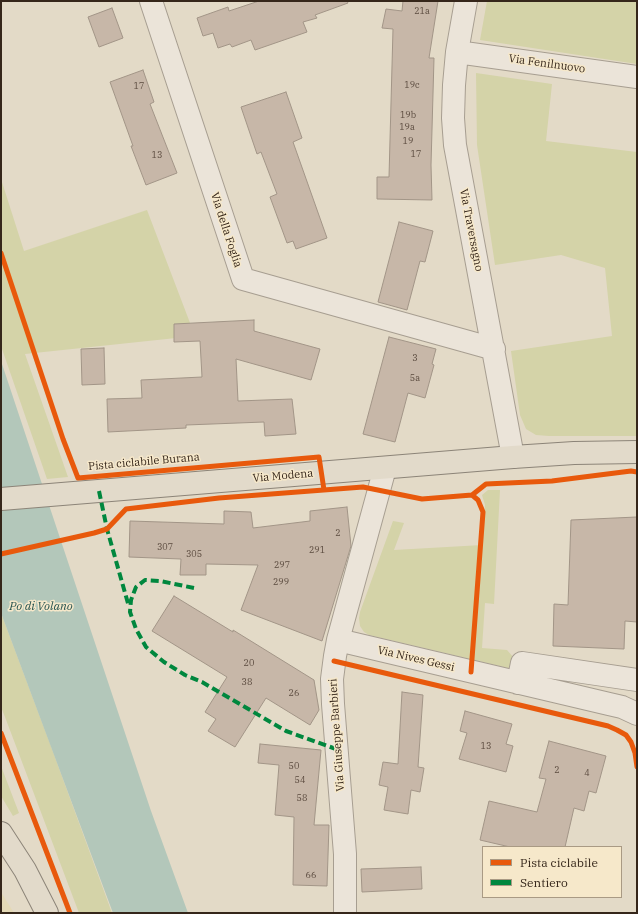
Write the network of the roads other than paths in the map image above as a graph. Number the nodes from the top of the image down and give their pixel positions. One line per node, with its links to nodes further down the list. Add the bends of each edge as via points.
1 (151, 1): 5 (street, Via della Foglia, via 243,279)
2 (466, 1): 3 (street, Via Traversagno)
3 (457, 52): 4 (street, Via Fenilnuovo); 5 (street, Via Traversagno, via 453,118 455,145)
4 (637, 77)
5 (494, 349): 7 (street, Via Traversagno)
6 (637, 452): 7 (main road, Via Modena)
7 (513, 457): 8 (main road, Via Modena)
8 (384, 468): 9 (main road, Via Modena); 10 (street, Via Giuseppe Barbieri)
9 (1, 498)
10 (338, 640): 12 (street, Via Nives Gessi); 16 (street, Via Giuseppe Barbieri, via 332,691 345,854)
11 (637, 680): 12 (street, via 522,663)
12 (518, 683): 13 (street, Via Nives Gessi, via 616,706)
13 (637, 714)
14 (2, 835): 15 (main road, via 25,870)
15 (46, 913)
16 (345, 913)

